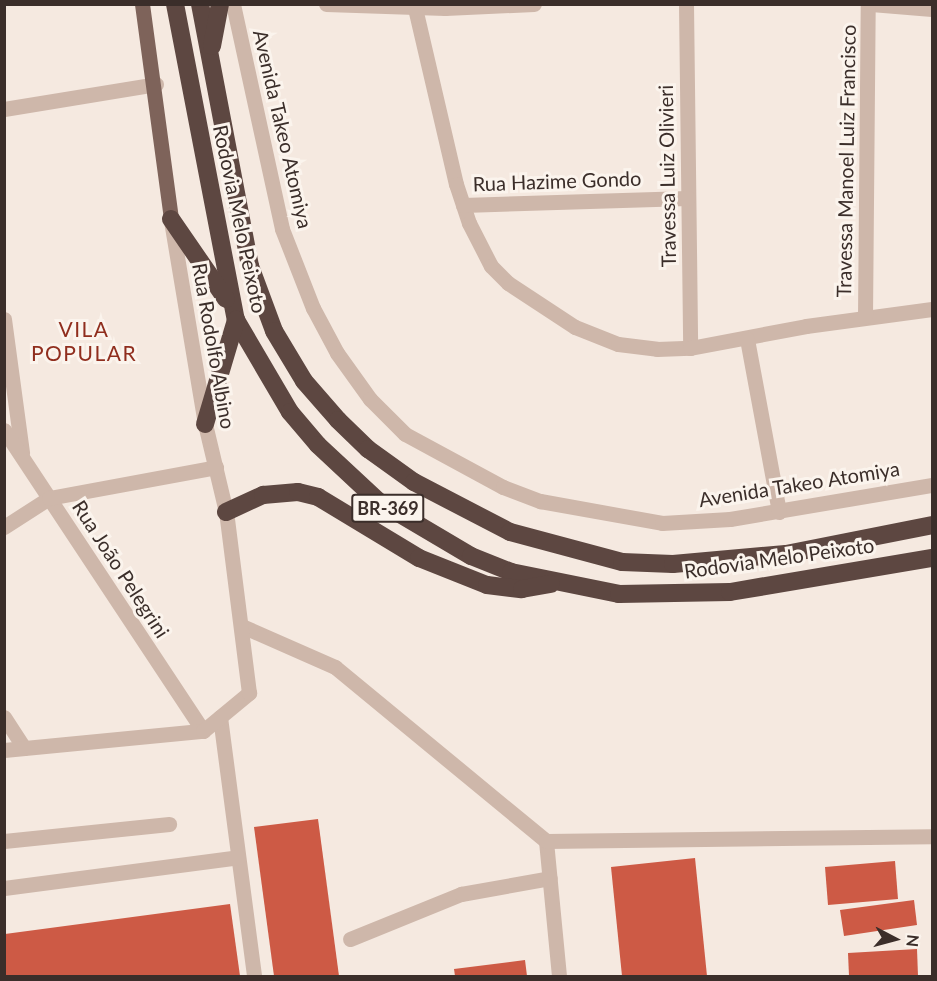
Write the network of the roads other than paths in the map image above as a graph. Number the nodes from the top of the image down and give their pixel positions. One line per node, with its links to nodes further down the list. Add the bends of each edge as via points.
1 (142, 4): 14 (main road, Rua Rodolfo Albino)
2 (175, 4): 20 (highway, Rodovia Melo Peixoto / BR-369)
3 (200, 4): 13 (highway, Rodovia Melo Peixoto / BR-369)
4 (220, 4): 13 (highway)
5 (233, 4): 32 (street, Avenida Takeo Atomiya, via 282,229 313,308 337,353 370,399 405,434 502,487 585,512 662,524)
6 (326, 4): 11 (street)
7 (534, 4): 10 (street)
8 (686, 4): 16 (street, Travessa Luiz Olivieri)
9 (869, 4): 12 (street); 21 (street, Travessa Manoel Luiz Francisco)
10 (445, 6): 11 (street)
11 (415, 8): 17 (street)
12 (933, 9)
13 (210, 56): 33 (highway, Rodovia Melo Peixoto / BR-369, via 250,266 274,332 304,381 338,420 368,449 414,482 510,532 622,562 673,564 786,554)
14 (156, 84): 15 (street); 18 (main road, Rua Rodolfo Albino)
15 (4, 109)
16 (688, 198): 17 (street, Rua Hazime Gondo); 24 (street, Travessa Luiz Olivieri)
17 (463, 205): 24 (street, via 491,266 541,307 575,327 618,344)
18 (171, 219): 20 (highway); 25 (street, Rua Rodolfo Albino)
19 (933, 309): 21 (street)
20 (234, 314): 25 (highway); 36 (highway, Rodovia Melo Peixoto / BR-369, via 290,412 318,445 378,501 471,556 511,572)
21 (865, 317): 23 (street)
22 (4, 319): 27 (street)
23 (747, 339): 24 (street); 32 (street)
24 (690, 348)
25 (205, 424): 28 (street, Rua Rodolfo Albino)
26 (4, 430): 27 (street, Rua João Pelegrini)
27 (22, 456): 30 (street, Rua João Pelegrini)
28 (216, 467): 30 (street); 31 (street, Rua Rodolfo Albino)
29 (933, 485): 32 (street, Avenida Takeo Atomiya)
30 (49, 498): 34 (street); 40 (street, Rua João Pelegrini)
31 (226, 512): 36 (highway, via 263,495 298,492 318,497 419,558 487,585 522,589); 37 (street, Rua Rodolfo Albino)
32 (779, 512)
33 (933, 525)
34 (4, 527)
35 (933, 558): 36 (highway, Rodovia Melo Peixoto / BR-369, via 730,592 688,595 619,594)
36 (560, 582)
37 (242, 626): 39 (street, Rua Rodolfo Albino, via 249,693); 46 (street, via 335,667)
38 (4, 717): 41 (street)
39 (220, 717): 40 (street); 47 (street)
40 (203, 731): 41 (street)
41 (24, 748): 42 (street)
42 (4, 750)
43 (169, 824): 45 (street)
44 (933, 836): 46 (street)
45 (4, 841)
46 (546, 841): 48 (street)
47 (238, 857): 49 (street); 51 (street)
48 (550, 878): 50 (street, via 461,894); 52 (street)
49 (4, 888)
50 (350, 939)
51 (254, 976)
52 (559, 976)

